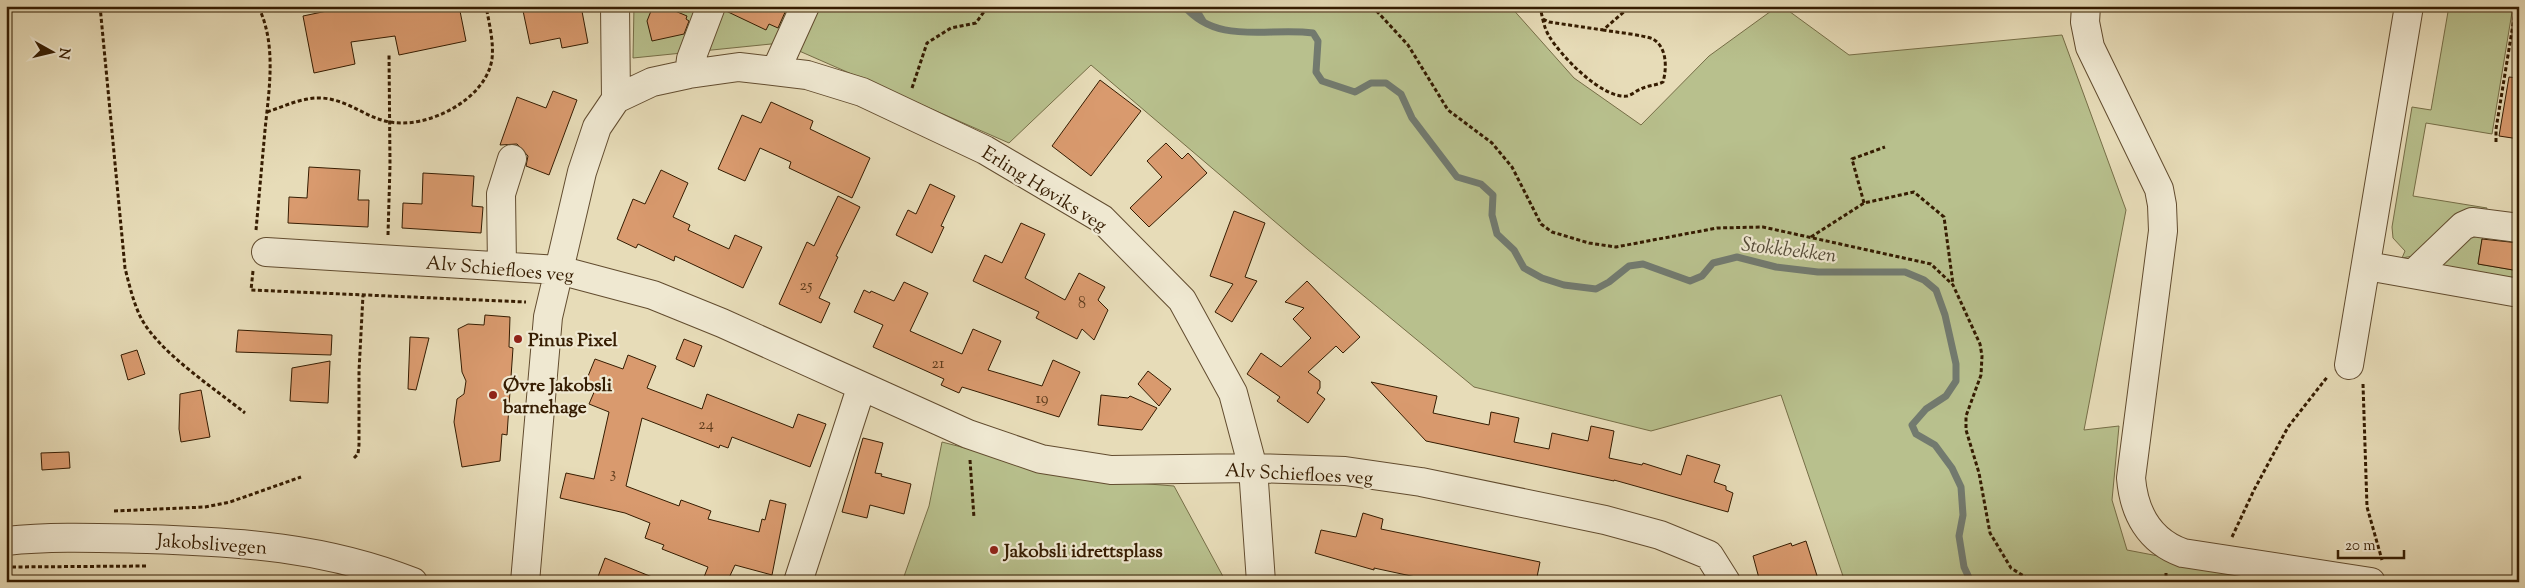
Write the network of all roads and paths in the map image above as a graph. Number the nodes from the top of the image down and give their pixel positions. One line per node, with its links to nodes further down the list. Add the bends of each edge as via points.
1 (100, 6): 41 (path, via 125,268 137,308 153,336 169,352)
2 (258, 6): 20 (path, via 268,41 271,82)
3 (486, 6): 22 (path, via 492,59 488,71 469,98 432,119)
4 (615, 6): 19 (street)
5 (711, 6): 18 (street, via 691,59)
6 (805, 6): 17 (street)
7 (988, 6): 21 (path, via 976,23 951,28 927,43)
8 (1372, 6): 28 (path, via 1408,45 1448,110 1492,143 1512,167 1541,224 1552,232 1616,247 1743,226)
9 (1540, 6): 14 (path)
10 (1628, 6): 15 (path)
11 (2086, 6): 49 (street, via 2085,22 2090,47 2152,172 2162,204 2163,231 2131,478 2132,495 2144,524 2168,547 2183,553)
12 (2409, 6): 32 (street, via 2412,48)
13 (2516, 6): 23 (path)
14 (1543, 19): 15 (path); 15 (path, via 1548,36 1571,63 1613,94 1628,96 1663,82 1666,71 1663,51 1653,40)
15 (1603, 30)
16 (389, 54): 22 (path)
17 (776, 70): 18 (street, Erling Høviks veg, via 739,67); 21 (street, Erling Høviks veg, via 807,75 853,89)
18 (689, 74): 19 (street, Erling Høviks veg, via 652,82)
19 (616, 99): 33 (street, via 597,128 585,163)
20 (267, 112): 22 (path, via 306,99 326,98 348,103); 29 (path)
21 (905, 112): 44 (street, Erling Høviks veg, via 985,150 1102,219 1182,300 1233,393)
22 (390, 122): 30 (path)
23 (2496, 142)
24 (1885, 147): 26 (path, via 1852,159)
25 (512, 159): 31 (street, via 490,193)
26 (1864, 203): 28 (path); 35 (path, via 1914,192 1944,217)
27 (2519, 228): 34 (street, via 2472,222 2462,226)
28 (1811, 238): 35 (path, via 1931,264)
29 (258, 251): 30 (street, Alv Schiefloes veg); 37 (path, via 251,290)
30 (387, 258): 31 (street, Alv Schiefloes veg)
31 (502, 266): 33 (street, Alv Schiefloes veg)
32 (2367, 266): 34 (street); 39 (street)
33 (559, 270): 38 (street); 40 (street, Alv Schiefloes veg, via 653,295 722,323)
34 (2414, 273): 36 (street)
35 (1953, 285): 58 (path, via 1980,344 1982,356 1981,374 1966,416 1966,430 1979,473 1990,533 2010,568)
36 (2519, 293)
37 (363, 295): 38 (path); 43 (path, via 359,445)
38 (551, 305): 54 (street)
39 (2357, 369): 49 (path, via 2338,362 2288,427); 52 (path, via 2362,394 2367,508)
40 (861, 388): 42 (street, Alv Schiefloes veg); 55 (street)
41 (245, 413)
42 (968, 434): 44 (street, Alv Schiefloes veg, via 1041,459 1111,470); 47 (path)
43 (354, 458)
44 (1253, 468): 56 (street, Erling Høviks veg); 57 (street, Alv Schiefloes veg, via 1345,471 1421,482 1604,520 1660,535 1709,555)
45 (301, 477): 46 (path, via 230,502 205,507)
46 (107, 512)
47 (974, 518)
48 (6, 541): 53 (street, Jakobslivegen, via 83,538 232,541 335,557)
49 (2222, 558): 52 (street)
50 (155, 566): 51 (path)
51 (6, 568)
52 (2377, 572)
53 (413, 582)
54 (525, 582)
55 (798, 582)
56 (1261, 582)
57 (1726, 582)
58 (2033, 582)

